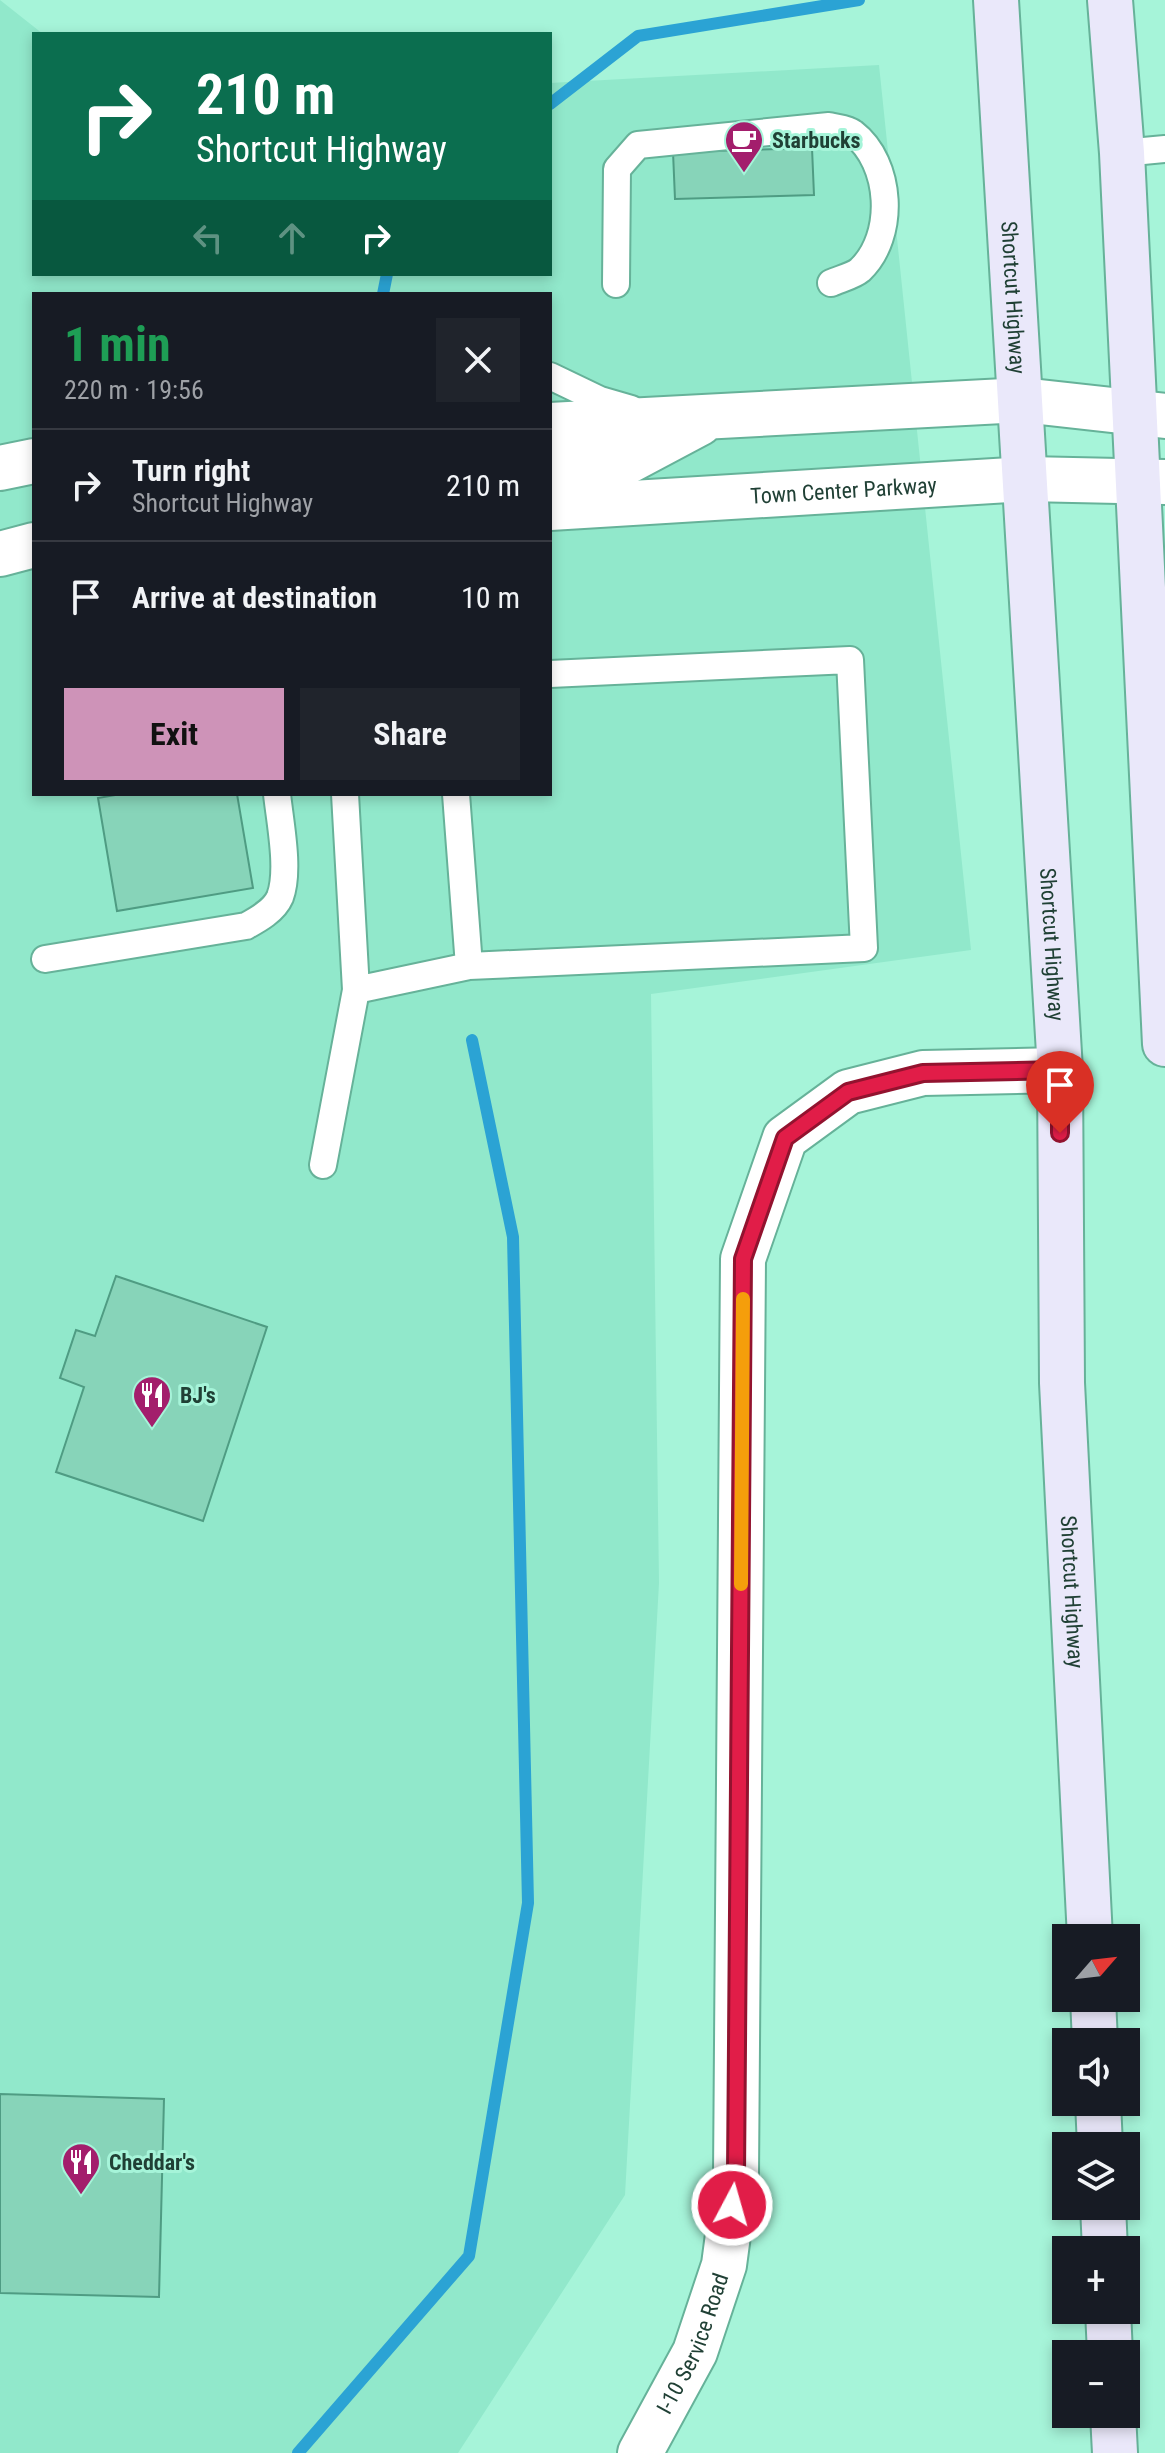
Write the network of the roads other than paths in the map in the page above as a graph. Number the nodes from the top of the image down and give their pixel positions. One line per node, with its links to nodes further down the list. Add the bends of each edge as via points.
1 (996, 0): 8 (main road, Shortcut Highway)
2 (1110, 0): 4 (main road)
3 (1165, 149): 4 (lane)
4 (1122, 153): 9 (main road)
5 (831, 283): 6 (lane, via 859,271 879,244 885,190 868,149 851,131 829,126 638,145 617,169)
6 (616, 284)
7 (552, 377): 11 (lane, via 600,400)
8 (1022, 400): 9 (street); 10 (street); 16 (main road, Shortcut Highway)
9 (1150, 414): 17 (main road)
10 (713, 416): 11 (street); 14 (street, via 621,465)
11 (665, 418): 12 (street)
12 (552, 425)
13 (32, 461): 15 (street)
14 (552, 465)
15 (0, 468)
16 (1027, 479): 17 (street, Town Center Parkway); 18 (street, Town Center Parkway); 29 (main road, Shortcut Highway)
17 (1152, 482): 28 (main road)
18 (552, 508)
19 (32, 546): 20 (street)
20 (0, 554)
21 (552, 674): 26 (lane, via 850,660 864,948)
22 (277, 796): 25 (lane, via 284,852 280,898 262,917 246,926)
23 (345, 796): 27 (lane)
24 (456, 796): 26 (lane)
25 (45, 959)
26 (469, 966): 27 (lane)
27 (356, 990): 30 (lane)
28 (1165, 1044)
29 (1060, 1070): 31 (main road, Shortcut Highway, via 1062,1383); 33 (street, I-10 Service Road, via 923,1073 848,1092 785,1138 743,1259 736,2175 724,2265 695,2352)
30 (323, 1165)
31 (1089, 1924)
32 (1114, 2428): 34 (main road)
33 (640, 2453)
34 (1115, 2453)

